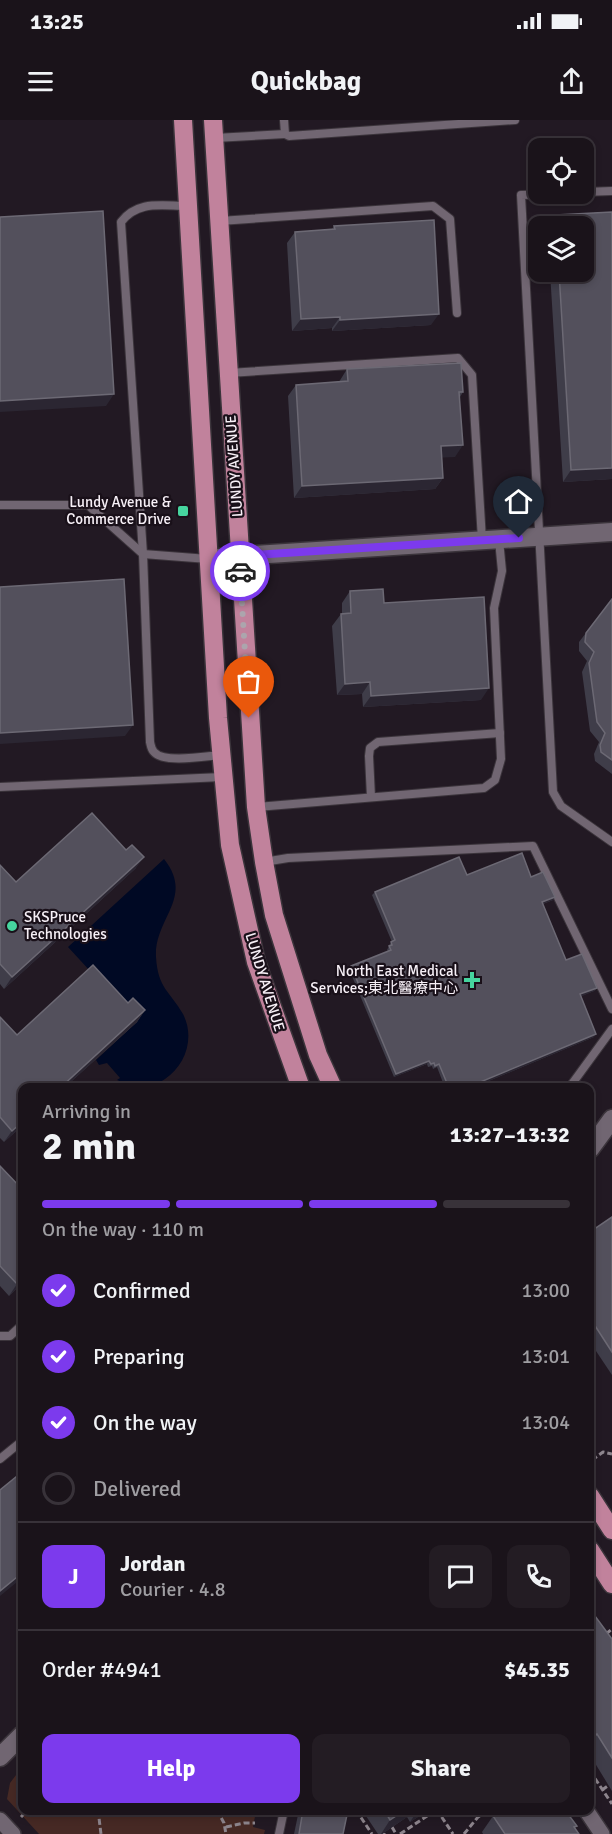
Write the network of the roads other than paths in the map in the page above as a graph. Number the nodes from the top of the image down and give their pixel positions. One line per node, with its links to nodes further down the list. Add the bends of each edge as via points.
1 (183, 120): 8 (main road, LUNDY AVENUE)
2 (284, 120): 6 (lane)
3 (513, 120): 4 (lane)
4 (466, 122): 6 (lane)
5 (214, 129): 6 (lane); 7 (main road, LUNDY AVENUE)
6 (285, 134)
7 (216, 177): 8 (main road); 13 (main road, LUNDY AVENUE)
8 (186, 179): 12 (main road, LUNDY AVENUE)
9 (612, 191): 10 (lane)
10 (594, 192)
11 (528, 195): 18 (lane, via 520,195)
12 (188, 206): 20 (lane, via 146,206 129,212 120,222); 22 (main road, LUNDY AVENUE)
13 (219, 221): 14 (lane, via 433,206 450,219); 15 (main road, LUNDY AVENUE)
14 (457, 313)
15 (229, 373): 19 (lane, via 458,358 472,375); 21 (main road, LUNDY AVENUE)
16 (0, 505): 20 (lane, via 88,505)
17 (612, 532): 18 (street)
18 (539, 537): 19 (street); 29 (lane, via 553,792 561,806)
19 (491, 539): 21 (street); 23 (lane, via 502,571 494,608)
20 (143, 554): 22 (lane); 24 (lane, via 150,742 154,752 162,757)
21 (239, 556): 22 (street); 28 (main road, LUNDY AVENUE)
22 (210, 559): 24 (main road, LUNDY AVENUE)
23 (500, 733): 27 (lane, via 500,767 495,780 484,788); 27 (lane, via 378,742 370,748)
24 (222, 755): 25 (main road, LUNDY AVENUE)
25 (222, 777): 26 (lane); 33 (main road, LUNDY AVENUE, via 230,845 256,962)
26 (0, 787)
27 (371, 797): 28 (lane)
28 (256, 807): 30 (main road, LUNDY AVENUE)
29 (612, 842)
30 (264, 862): 31 (lane, via 533,846); 34 (main road, LUNDY AVENUE, via 274,915 318,1055)
31 (612, 1009)
32 (612, 1029): 35 (lane)
33 (295, 1083)
34 (331, 1083)
35 (573, 1083)
36 (612, 1119): 37 (street)
37 (594, 1144)
38 (18, 1329): 39 (lane, via 10,1336)
39 (0, 1336)
40 (18, 1445): 41 (lane)
41 (0, 1459)
42 (594, 1502): 43 (main road)
43 (612, 1530)
44 (594, 1556): 45 (main road)
45 (612, 1584)
46 (18, 1739): 47 (street)
47 (0, 1757)
48 (283, 1815): 52 (lane)
49 (589, 1815): 53 (street)
50 (0, 1820): 51 (street)
51 (13, 1834)
52 (279, 1834)
53 (602, 1834)

